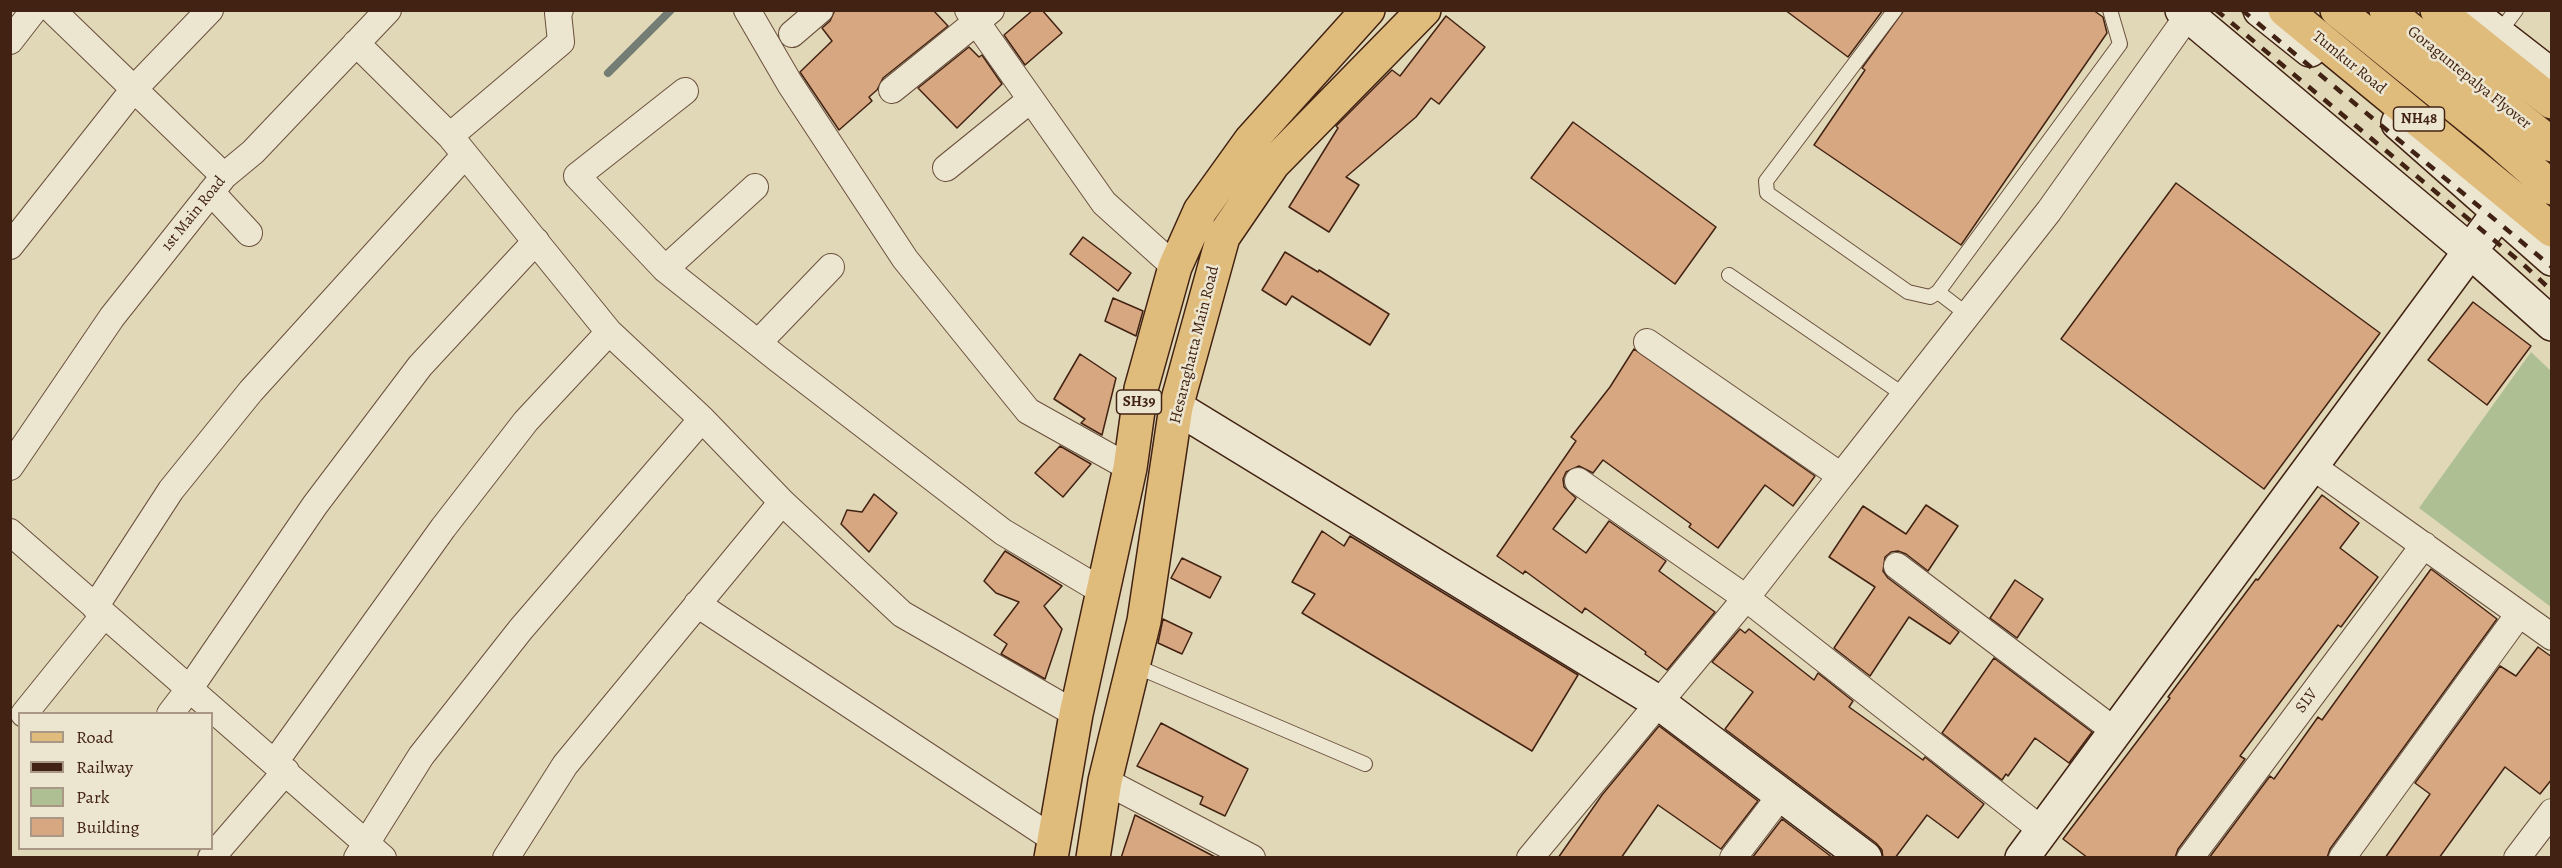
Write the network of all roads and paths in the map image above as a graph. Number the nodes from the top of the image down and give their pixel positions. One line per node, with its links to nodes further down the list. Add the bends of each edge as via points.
1 (34, 10): 22 (street)
2 (52, 10): 25 (street)
3 (210, 10): 25 (street)
4 (388, 10): 23 (street, 1st Main Road)
5 (560, 10): 31 (street, via 561,42)
6 (747, 10): 59 (street, via 790,84 905,259 1028,411)
7 (820, 10): 21 (street)
8 (1368, 10): 44 (main road, SH39, via 1251,140 1200,211)
9 (1424, 10): 54 (main road, Hesaraghatta Main Road, via 1272,164 1223,237)
10 (1896, 10): 47 (lane, via 1766,181 1767,193 1908,292 1930,297)
11 (2110, 10): 47 (lane, via 2120,44)
12 (2260, 10): 36 (street)
13 (2285, 10): 37 (main road, Tumkur Road / NH48)
14 (2337, 10): 35 (main road, Goraguntepalya Flyover)
15 (2386, 10): 30 (main road, Goraguntepalya Flyover)
16 (2437, 10): 29 (main road)
17 (2467, 10): 20 (street)
18 (2187, 12): 41 (street); 48 (street, via 2049,211)
19 (978, 14): 26 (street); 28 (street)
20 (2507, 22): 24 (street)
21 (792, 34)
22 (10, 41)
23 (356, 43): 31 (street); 33 (street, 1st Main Road, via 253,152)
24 (2552, 76)
25 (134, 89): 33 (street); 40 (street)
26 (892, 90)
27 (685, 91): 45 (street, via 578,176)
28 (1030, 100): 32 (street); 44 (street, via 1104,203)
29 (2552, 102)
30 (2552, 145)
31 (457, 146): 39 (street); 69 (street, via 171,490)
32 (946, 168)
33 (217, 184): 38 (street); 56 (street, 1st Main Road)
34 (755, 187): 45 (street)
35 (2552, 188)
36 (2499, 212): 41 (street); 42 (street)
37 (2552, 230)
38 (249, 233)
39 (536, 242): 50 (street); 73 (street, via 420,366 315,505)
40 (10, 246)
41 (2470, 251): 49 (street); 57 (street)
42 (2552, 259)
43 (831, 267): 52 (street)
44 (1175, 267): 59 (main road, SH39, via 1141,389)
45 (665, 269): 52 (street)
46 (1729, 275): 53 (lane)
47 (1938, 292): 48 (lane)
48 (1968, 315): 53 (street)
49 (2552, 324)
50 (609, 332): 55 (street); 80 (street, via 512,439 436,538)
51 (1647, 342): 60 (street)
52 (758, 343): 66 (street, via 1003,532)
53 (1904, 395): 60 (street)
54 (1176, 407): 72 (main road, Hesaraghatta Main Road, via 1144,621); 74 (street)
55 (702, 419): 62 (street); 86 (street, via 521,628 421,756)
56 (19, 436): 58 (street, 1st Main Road)
57 (2312, 466): 64 (street); 78 (street)
58 (10, 467)
59 (1130, 468): 66 (main road, SH39)
60 (1841, 476): 67 (street)
61 (1578, 480): 67 (street)
62 (782, 502): 68 (street); 77 (street, via 902,614)
63 (10, 532): 69 (street)
64 (2424, 545): 70 (street); 95 (street, SLV)
65 (1897, 566): 78 (street)
66 (1102, 591): 77 (main road, SH39)
67 (1746, 598): 74 (street); 84 (street)
68 (697, 604): 85 (street); 88 (street, via 565,765)
69 (99, 611): 73 (street); 75 (street)
70 (2519, 614): 71 (street); 96 (street)
71 (2552, 637)
72 (1133, 665): 79 (lane); 81 (main road, Hesaraghatta Main Road)
73 (190, 688): 76 (street); 80 (street)
74 (1658, 702): 82 (street); 91 (street)
75 (24, 712)
76 (172, 712)
77 (1076, 714): 85 (main road, SH39)
78 (2115, 731): 84 (street)
79 (1365, 764)
80 (280, 767): 86 (street); 87 (street)
81 (1105, 781): 89 (main road, Hesaraghatta Main Road); 90 (street)
82 (1781, 795): 92 (street); 93 (street)
83 (2552, 812): 97 (street)
84 (2042, 830): 94 (street)
85 (1053, 849)
86 (369, 853)
87 (211, 858)
88 (506, 858)
89 (1093, 858)
90 (1252, 858)
91 (1530, 858)
92 (1733, 858)
93 (1865, 858)
94 (2022, 858)
95 (2190, 858)
96 (2342, 858)
97 (2517, 858)

